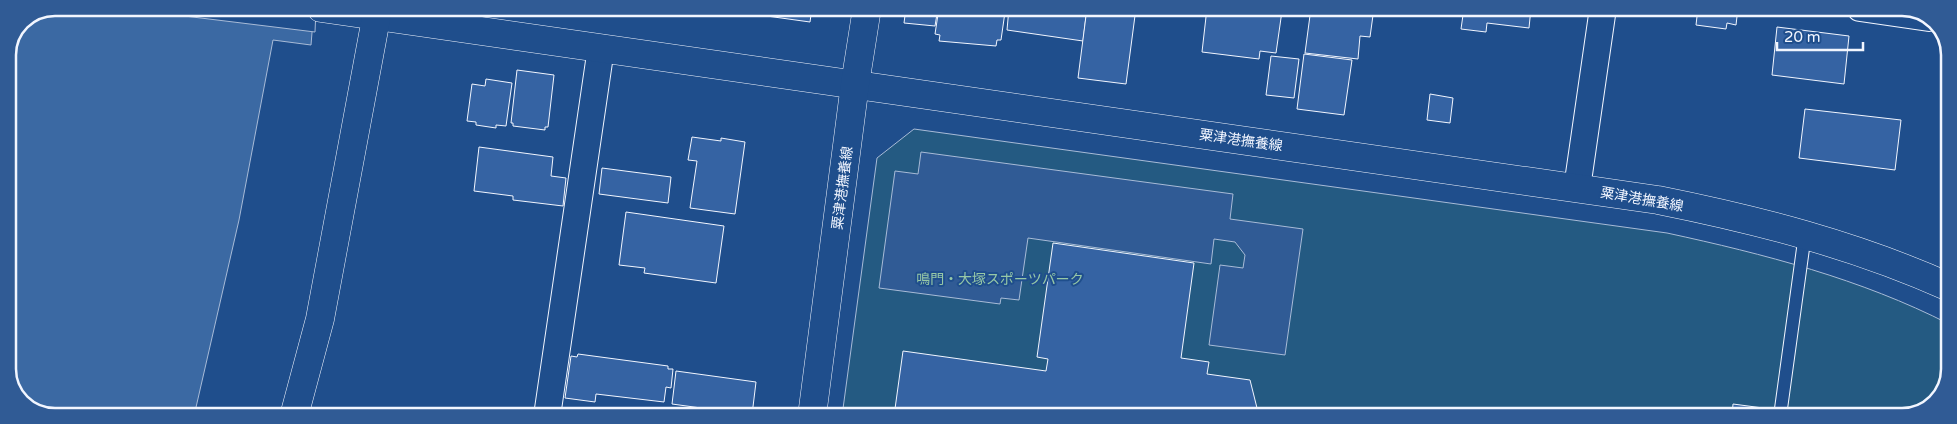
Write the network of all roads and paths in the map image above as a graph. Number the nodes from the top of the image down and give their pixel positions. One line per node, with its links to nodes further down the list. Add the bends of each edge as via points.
1 (376, 16): 10 (main road, via 320,319)
2 (402, 16): 5 (main road)
3 (866, 16): 6 (main road)
4 (1602, 16): 7 (street)
5 (600, 48): 6 (main road); 11 (street)
6 (855, 84): 7 (main road, 粟津港撫養線); 12 (main road, 粟津港撫養線)
7 (1576, 188): 8 (main road, 粟津港撫養線, via 1668,202)
8 (1805, 234): 9 (main road, 粟津港撫養線); 13 (lane)
9 (1941, 284)
10 (296, 408)
11 (548, 408)
12 (813, 408)
13 (1781, 408)

